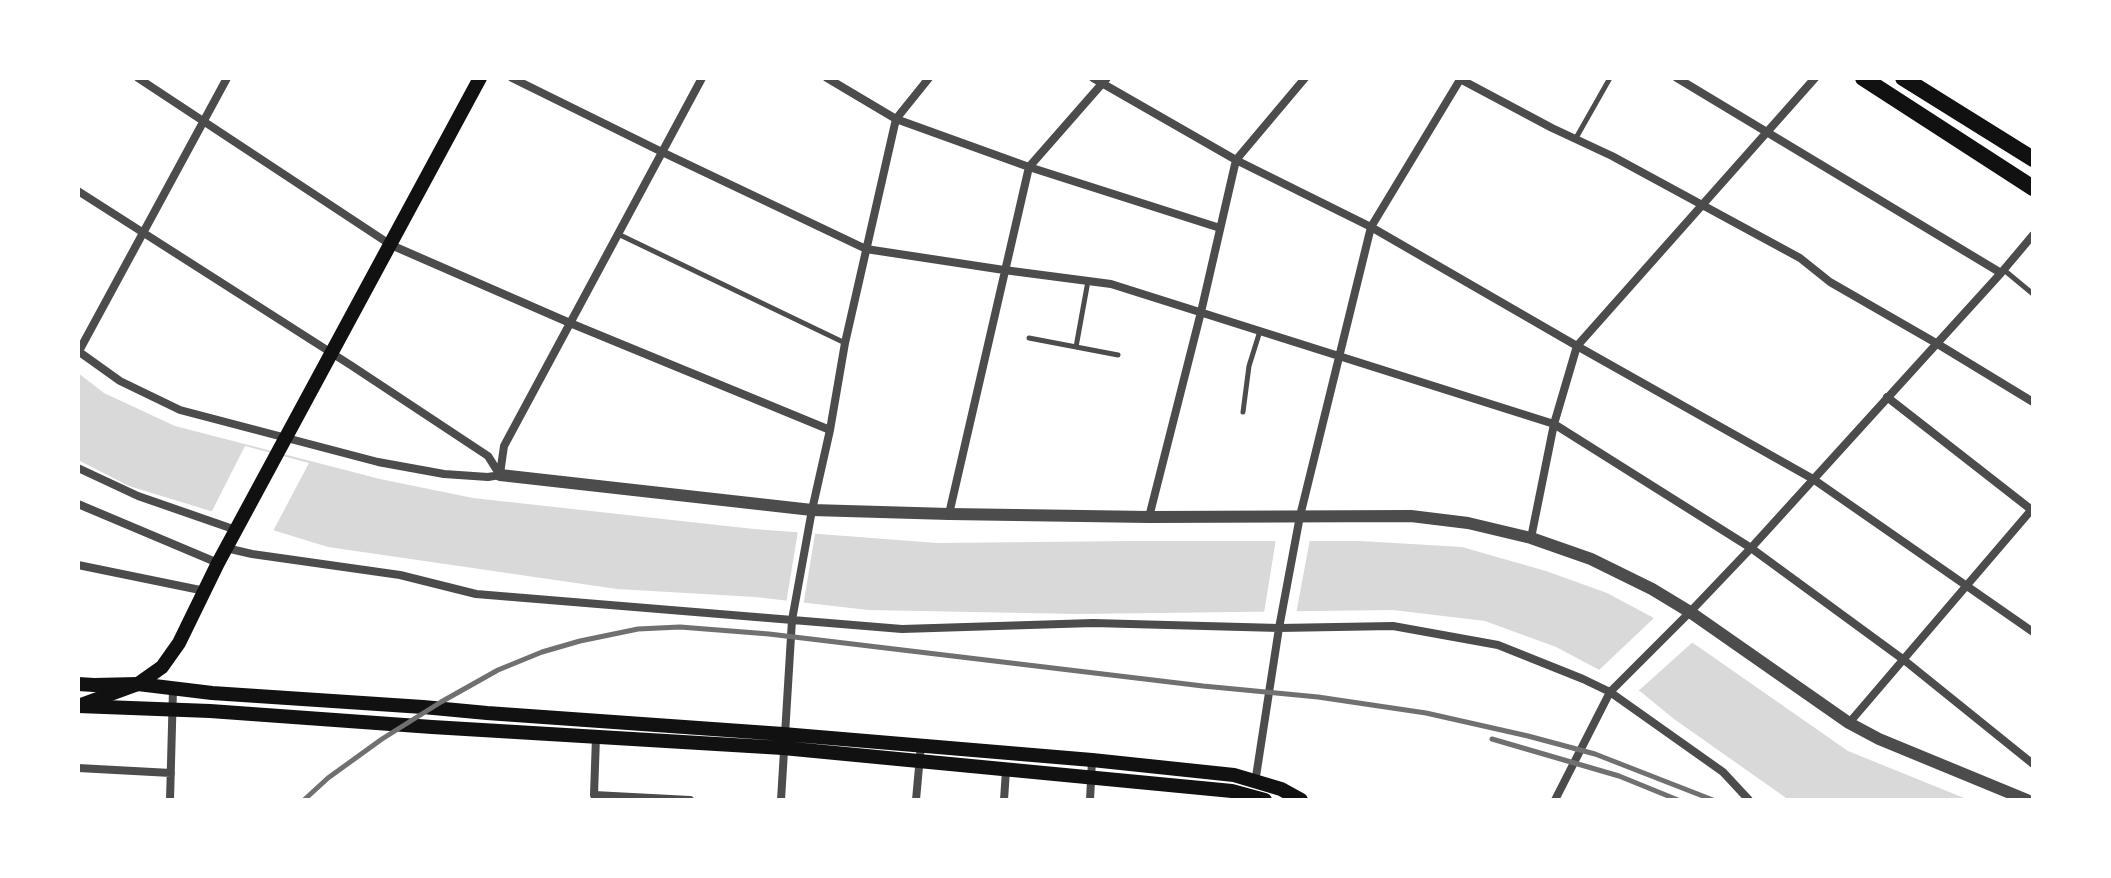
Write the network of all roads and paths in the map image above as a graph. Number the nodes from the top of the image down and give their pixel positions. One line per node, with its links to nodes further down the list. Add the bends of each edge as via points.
1 (138, 78): 17 (street)
2 (227, 78): 17 (street)
3 (480, 78): 32 (main road)
4 (512, 78): 20 (street)
5 (702, 78): 20 (street)
6 (827, 78): 16 (street)
7 (929, 78): 16 (street)
8 (1305, 78): 22 (street)
9 (1610, 78): 19 (lane)
10 (1677, 78): 18 (street)
11 (1815, 78): 18 (street)
12 (1863, 78): 24 (highway)
13 (1903, 78): 21 (highway)
14 (1461, 79): 19 (street); 27 (street)
15 (1101, 80): 22 (street); 23 (street)
16 (896, 119): 23 (street); 33 (street)
17 (203, 122): 29 (street); 32 (street)
18 (1767, 132): 26 (street); 35 (street)
19 (1576, 138): 26 (street)
20 (662, 152): 30 (street); 33 (street)
21 (2033, 159)
22 (1236, 160): 27 (street); 28 (street)
23 (1029, 167): 28 (street); 34 (street)
24 (2033, 188)
25 (78, 191): 29 (street)
26 (1701, 204): 43 (street); 44 (street)
27 (1371, 227): 44 (street); 49 (street)
28 (1220, 228): 38 (street)
29 (143, 233): 46 (street); 47 (street)
30 (618, 234): 39 (street); 42 (lane)
31 (2033, 235): 35 (street)
32 (391, 245): 39 (street); 47 (main road)
33 (866, 249): 34 (street); 42 (street)
34 (1004, 270): 36 (street); 62 (street)
35 (2002, 272): 37 (lane); 43 (street)
36 (1088, 281): 38 (street); 45 (lane)
37 (2033, 294)
38 (1201, 312): 40 (street); 64 (street)
39 (570, 323): 54 (street); 57 (street, via 504,446)
40 (1260, 331): 49 (street); 52 (lane)
41 (1029, 338): 45 (lane)
42 (845, 343): 54 (street)
43 (1936, 343): 50 (street); 51 (street)
44 (1577, 346): 53 (street); 58 (street)
45 (1076, 347): 48 (lane)
46 (78, 351): 55 (street, via 120,381 180,410)
47 (332, 353): 55 (main road); 57 (street, via 488,456)
48 (1118, 355)
49 (1338, 356): 53 (street); 63 (street)
50 (1887, 397): 58 (street); 61 (street)
51 (2033, 402)
52 (1243, 412)
53 (1554, 424): 66 (street); 68 (street)
54 (830, 430): 60 (street)
55 (282, 443): 57 (street, via 444,474); 65 (main road)
56 (78, 468): 65 (street, via 138,496)
57 (500, 475): 60 (street)
58 (1813, 479): 68 (street); 71 (street)
59 (78, 504): 69 (street)
60 (812, 510): 62 (street); 74 (street)
61 (2032, 510): 71 (street)
62 (949, 514): 64 (street)
63 (1300, 516): 64 (street); 66 (street, via 1411,516); 75 (street)
64 (1149, 517)
65 (236, 530): 67 (main road)
66 (1531, 538): 73 (street, via 1591,559)
67 (226, 548): 69 (main road); 74 (street, via 400,575 476,594)
68 (1751, 548): 73 (street); 77 (street)
69 (218, 563): 72 (main road)
70 (78, 565): 72 (street)
71 (1967, 585): 76 (street); 77 (street)
72 (205, 591): 79 (main road, via 162,667)
73 (1690, 612): 81 (street); 84 (street)
74 (792, 620): 75 (street, via 902,629 1093,623); 86 (street)
75 (1279, 628): 81 (street, via 1393,626 1498,645); 95 (street)
76 (2033, 632)
77 (1904, 660): 84 (street); 90 (street)
78 (78, 684): 79 (main road)
79 (138, 684): 80 (main road); 82 (main road)
80 (173, 689): 83 (street); 86 (main road)
81 (1610, 692): 103 (street); 104 (street, via 1723,772)
82 (78, 706): 83 (main road)
83 (172, 710): 85 (main road); 93 (street)
84 (1849, 723): 105 (street)
85 (596, 737): 86 (main road); 97 (street, via 594,795)
86 (783, 741): 87 (main road); 89 (main road); 98 (street)
87 (921, 745): 88 (main road); 89 (street)
88 (1092, 760): 94 (street); 95 (main road, via 1234,775)
89 (918, 762): 92 (main road); 99 (street)
90 (2033, 764)
91 (78, 768): 93 (street)
92 (1006, 770): 94 (main road); 100 (street)
93 (171, 773): 96 (street)
94 (1091, 778): 95 (main road); 101 (street)
95 (1256, 794): 102 (main road, via 1281,789)
96 (170, 800)
97 (690, 800)
98 (781, 800)
99 (916, 800)
100 (1004, 800)
101 (1090, 800)
102 (1301, 800)
103 (1555, 800)
104 (1749, 800)
105 (2027, 800)

